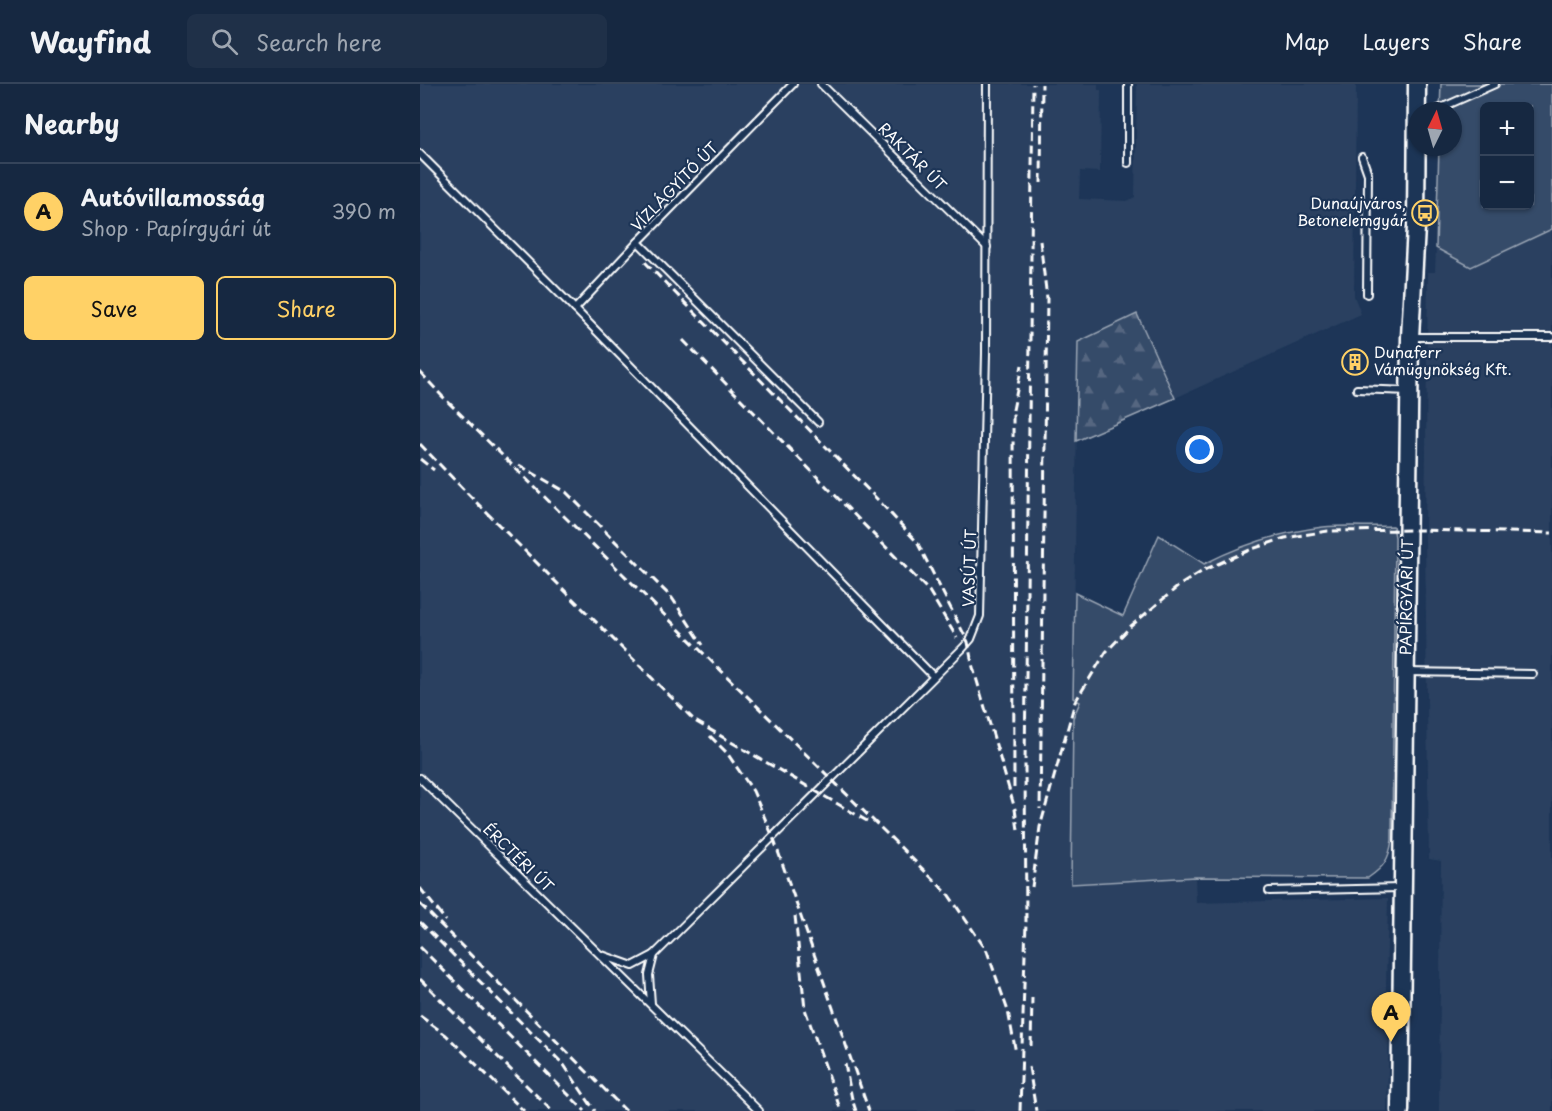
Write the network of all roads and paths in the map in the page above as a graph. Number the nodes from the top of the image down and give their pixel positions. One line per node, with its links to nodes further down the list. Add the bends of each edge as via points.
1 (793, 84): 13 (lane, VÍZLÁGYÍTÓ ÚT)
2 (821, 84): 14 (lane, RAKTÁR ÚT)
3 (987, 84): 14 (lane, VASÚT ÚT)
4 (1128, 84): 12 (lane)
5 (1417, 84): 7 (street, PAPÍRGYÁRI ÚT)
6 (1495, 84): 8 (lane)
7 (1417, 102)
8 (1454, 102)
9 (420, 154): 16 (lane)
10 (1417, 156): 17 (street, PAPÍRGYÁRI ÚT)
11 (1362, 157): 15 (lane, via 1368,174)
12 (1128, 163)
13 (638, 242): 16 (lane, VÍZLÁGYÍTÓ ÚT); 21 (lane)
14 (987, 247): 24 (lane, VASÚT ÚT, via 980,616 971,639)
15 (1367, 294)
16 (575, 309): 24 (lane)
17 (1410, 337): 18 (lane); 20 (street, PAPÍRGYÁRI ÚT)
18 (1552, 337)
19 (1357, 389): 20 (lane)
20 (1410, 391): 22 (street, PAPÍRGYÁRI ÚT)
21 (818, 422)
22 (1406, 672): 23 (lane); 26 (street, PAPÍRGYÁRI ÚT)
23 (1533, 674)
24 (933, 676): 29 (lane, VASÚT ÚT)
25 (420, 778): 28 (lane, ÉRCTÉRI ÚT)
26 (1404, 888): 27 (lane); 32 (street, PAPÍRGYÁRI ÚT)
27 (1269, 891)
28 (600, 954): 29 (lane, VASÚT ÚT, via 633,966); 30 (lane, ÉRCTÉRI ÚT)
29 (654, 955): 30 (lane, via 649,975)
30 (651, 1004): 31 (lane, ÉRCTÉRI ÚT)
31 (759, 1111)
32 (1401, 1111)

